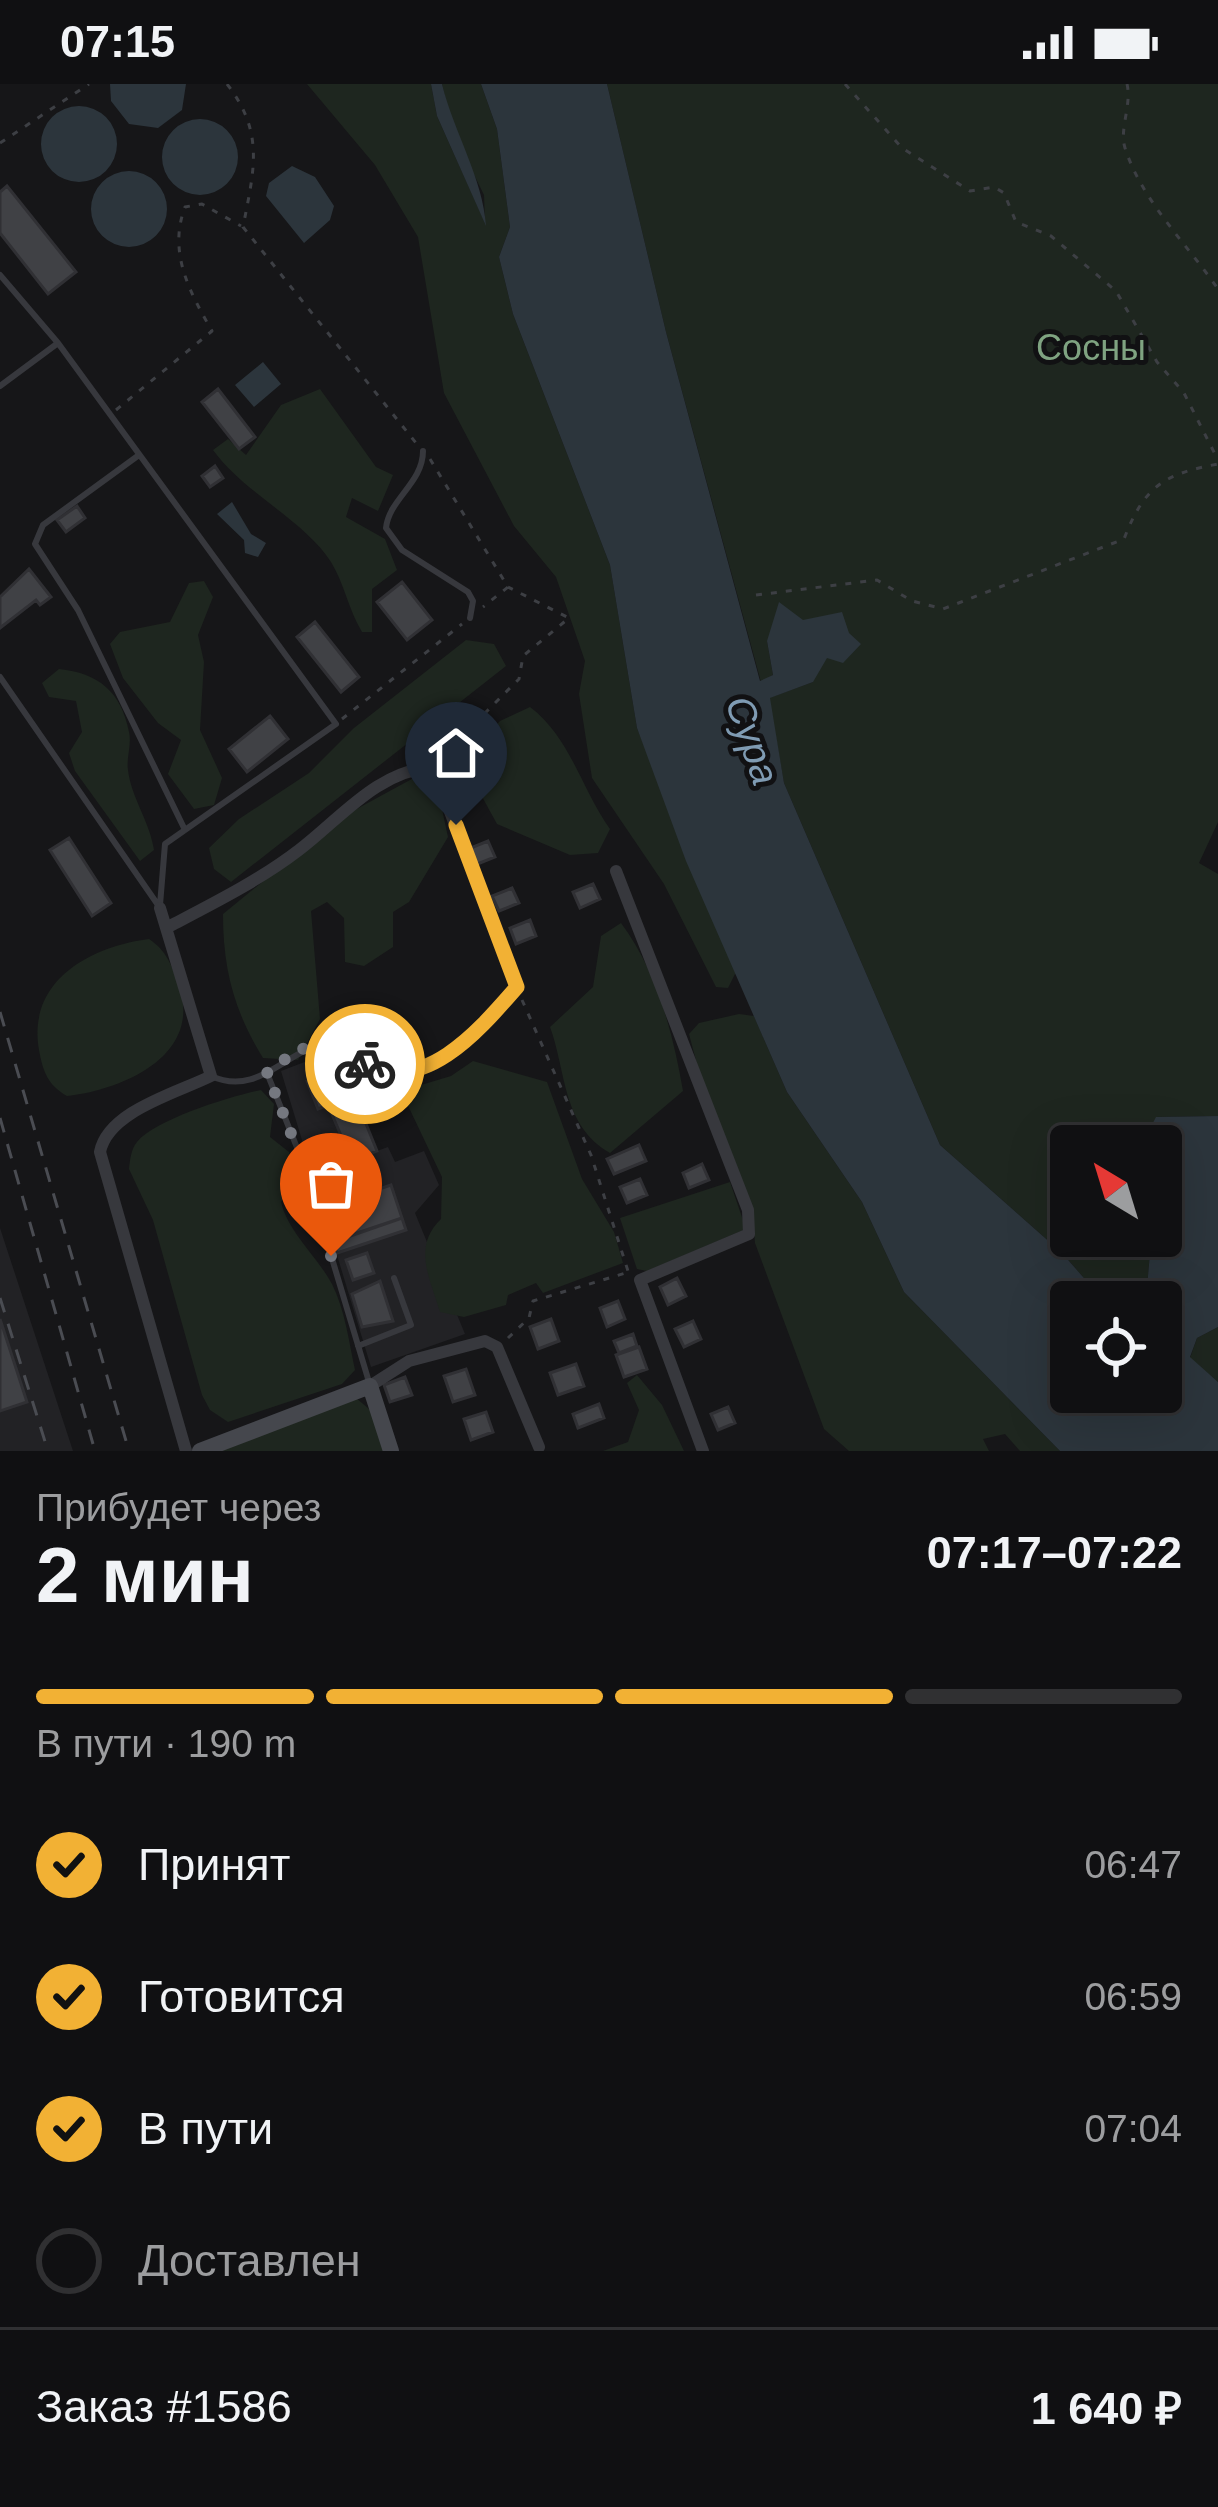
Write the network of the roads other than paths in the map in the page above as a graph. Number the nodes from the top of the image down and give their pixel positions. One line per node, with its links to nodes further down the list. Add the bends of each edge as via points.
1 (0, 275): 2 (lane)
2 (58, 343): 3 (lane); 5 (lane)
3 (0, 386)
4 (422, 451): 6 (lane, via 386,528 402,550 468,592)
5 (140, 454): 8 (lane, via 43,525 35,544 78,610); 8 (lane, via 336,724)
6 (470, 618)
7 (0, 677): 10 (lane)
8 (185, 830): 10 (lane, via 165,844)
9 (616, 871): 22 (street, via 748,1210 749,1234 634,1275)
10 (160, 908): 11 (street)
11 (170, 926): 12 (street, via 299,850 366,792 433,766); 14 (street)
12 (517, 987): 13 (lane, via 454,1052 425,1066 379,1071 332,1042)
13 (267, 1073): 14 (lane, via 238,1085); 16 (lane)
14 (212, 1076): 19 (street, via 122,1120 100,1152)
15 (394, 1278): 16 (lane, via 411,1325)
16 (358, 1346): 17 (lane)
17 (370, 1386): 18 (street, via 409,1361 470,1340 497,1347); 20 (main road); 21 (main road)
18 (539, 1447)
19 (186, 1451)
20 (200, 1451)
21 (391, 1451)
22 (703, 1451)

